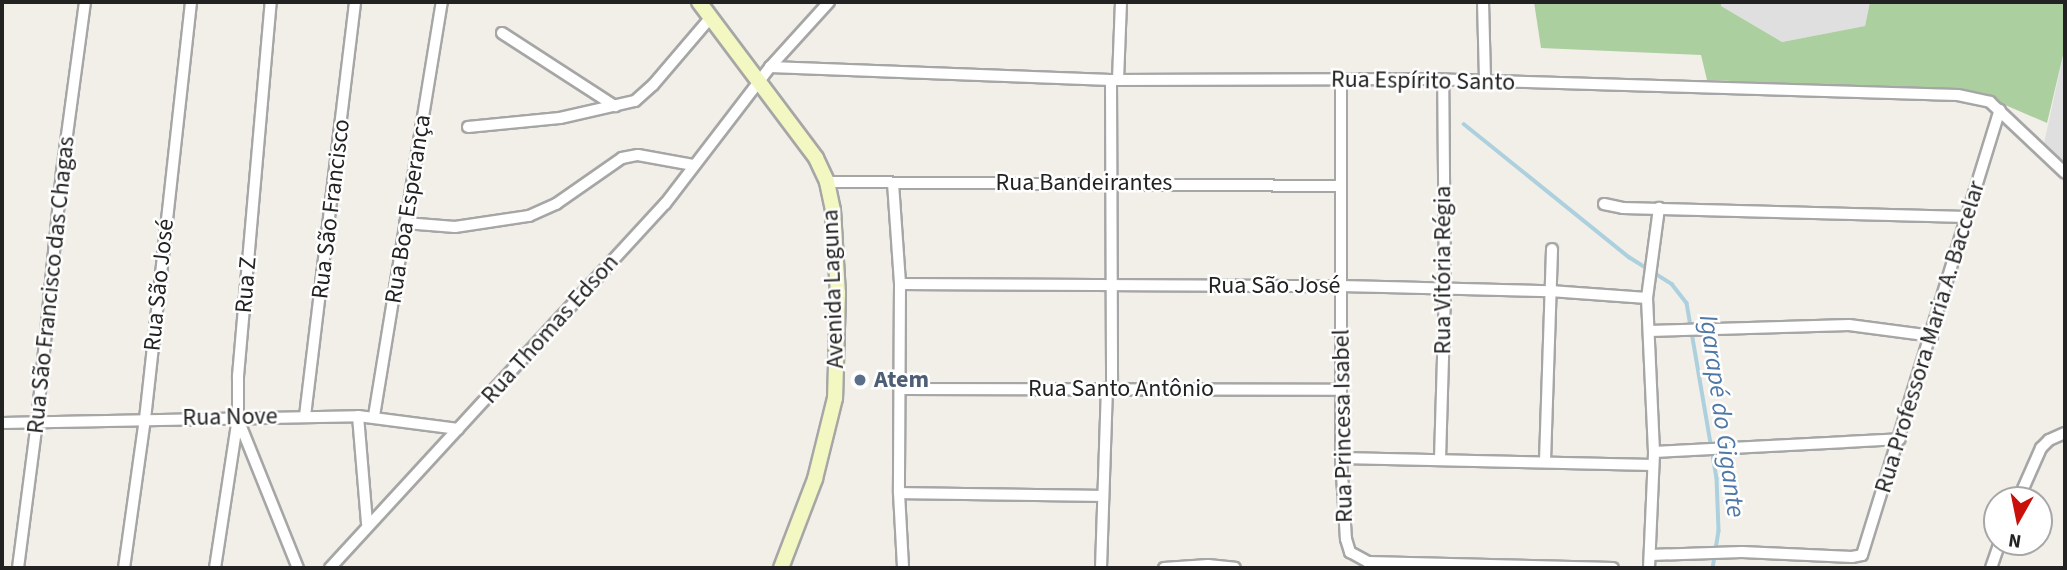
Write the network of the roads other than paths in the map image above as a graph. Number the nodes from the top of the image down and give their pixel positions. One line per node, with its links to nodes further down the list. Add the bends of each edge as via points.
1 (85, 2): 48 (street, Rua São Francisco das Chagas)
2 (191, 2): 47 (street, Rua São José)
3 (271, 2): 46 (street, Rua Z)
4 (355, 2): 43 (street, Rua São Francisco)
5 (442, 2): 30 (street, Rua Boa Esperança)
6 (699, 2): 10 (main road, Avenida Laguna)
7 (830, 2): 12 (street)
8 (1121, 2): 14 (street)
9 (1483, 2): 17 (street)
10 (711, 17): 13 (main road, Avenida Laguna); 18 (street, via 653,85 635,101)
11 (502, 33): 18 (street)
12 (770, 67): 13 (street); 14 (street, Rua Espírito Santo)
13 (758, 79): 21 (street, Rua Thomas Edson); 23 (main road, Avenida Laguna, via 816,158)
14 (1114, 80): 15 (street, Rua Espírito Santo); 24 (street)
15 (1341, 80): 16 (street, Rua Espírito Santo); 26 (street, Rua Princesa Isabel)
16 (1443, 80): 17 (street, Rua Espírito Santo); 35 (street, Rua Vitória Régia)
17 (1485, 80): 19 (street, Rua Espírito Santo, via 1958,95 1990,102)
18 (615, 106): 20 (street, via 519,124)
19 (2000, 110): 22 (street, Rua Espírito Santo); 29 (street, Rua Professora Maria A. Baccelar)
20 (468, 128)
21 (693, 165): 30 (street, via 638,155 622,158 555,204 528,216 455,227); 50 (street, Rua Thomas Edson, via 664,204)
22 (2065, 173)
23 (827, 182): 25 (street, Rua Bandeirantes); 68 (main road, Avenida Laguna, via 837,241 835,398 815,479)
24 (1109, 182): 25 (street, Rua Bandeirantes); 26 (street, Rua Bandeirantes); 33 (street)
25 (893, 183): 32 (street)
26 (1341, 186): 34 (street, Rua Princesa Isabel)
27 (1604, 204): 28 (street)
28 (1659, 208): 29 (street); 37 (street)
29 (1966, 217): 39 (street, Rua Professora Maria A. Baccelar)
30 (405, 223): 45 (street, Rua Boa Esperança)
31 (1552, 249): 36 (street)
32 (900, 284): 33 (street, Rua São José); 41 (street)
33 (1111, 286): 34 (street, Rua São José); 40 (street)
34 (1340, 286): 35 (street, Rua São José); 42 (street, Rua Princesa Isabel)
35 (1445, 289): 36 (street, Rua São José); 55 (street, Rua Vitória Régia)
36 (1550, 291): 37 (street, Rua São José); 56 (street)
37 (1647, 298): 38 (street)
38 (1649, 331): 39 (street, via 1849,325); 53 (street)
39 (1932, 336): 52 (street, Rua Professora Maria A. Baccelar)
40 (1109, 388): 41 (street, Rua Santo Antônio); 42 (street, Rua Santo Antônio); 60 (street)
41 (901, 389): 59 (street)
42 (1341, 390): 54 (street, Rua Princesa Isabel)
43 (305, 416): 44 (street, Rua Nove); 46 (street, Rua Nove)
44 (358, 416): 45 (street, Rua Nove); 61 (street)
45 (374, 416): 50 (street, Rua Nove)
46 (238, 417): 47 (street, Rua Nove); 65 (street, Rua Z); 66 (street)
47 (145, 419): 48 (street, Rua Nove); 64 (street, Rua São José)
48 (37, 422): 49 (street, Rua Nove); 63 (street, Rua São Francisco das Chagas)
49 (2, 423)
50 (458, 429): 61 (street, Rua Thomas Edson)
51 (2065, 433): 58 (street, via 2041,448)
52 (1900, 439): 53 (street); 62 (street, Rua Professora Maria A. Baccelar, via 1861,555)
53 (1654, 452): 57 (street)
54 (1341, 458): 55 (street); 73 (street, Rua Princesa Isabel, via 1346,539 1350,552 1358,558 1368,562)
55 (1440, 459): 56 (street)
56 (1545, 461): 57 (street)
57 (1653, 465): 62 (street)
58 (2024, 486)
59 (900, 493): 60 (street); 69 (street)
60 (1102, 496): 70 (street)
61 (367, 524): 67 (street, Rua Thomas Edson)
62 (1650, 555): 74 (street)
63 (18, 568)
64 (124, 568)
65 (215, 568)
66 (298, 568)
67 (330, 568)
68 (781, 568)
69 (904, 568)
70 (1101, 568)
71 (1164, 568): 72 (street)
72 (1234, 568)
73 (1613, 568)
74 (1648, 568)

